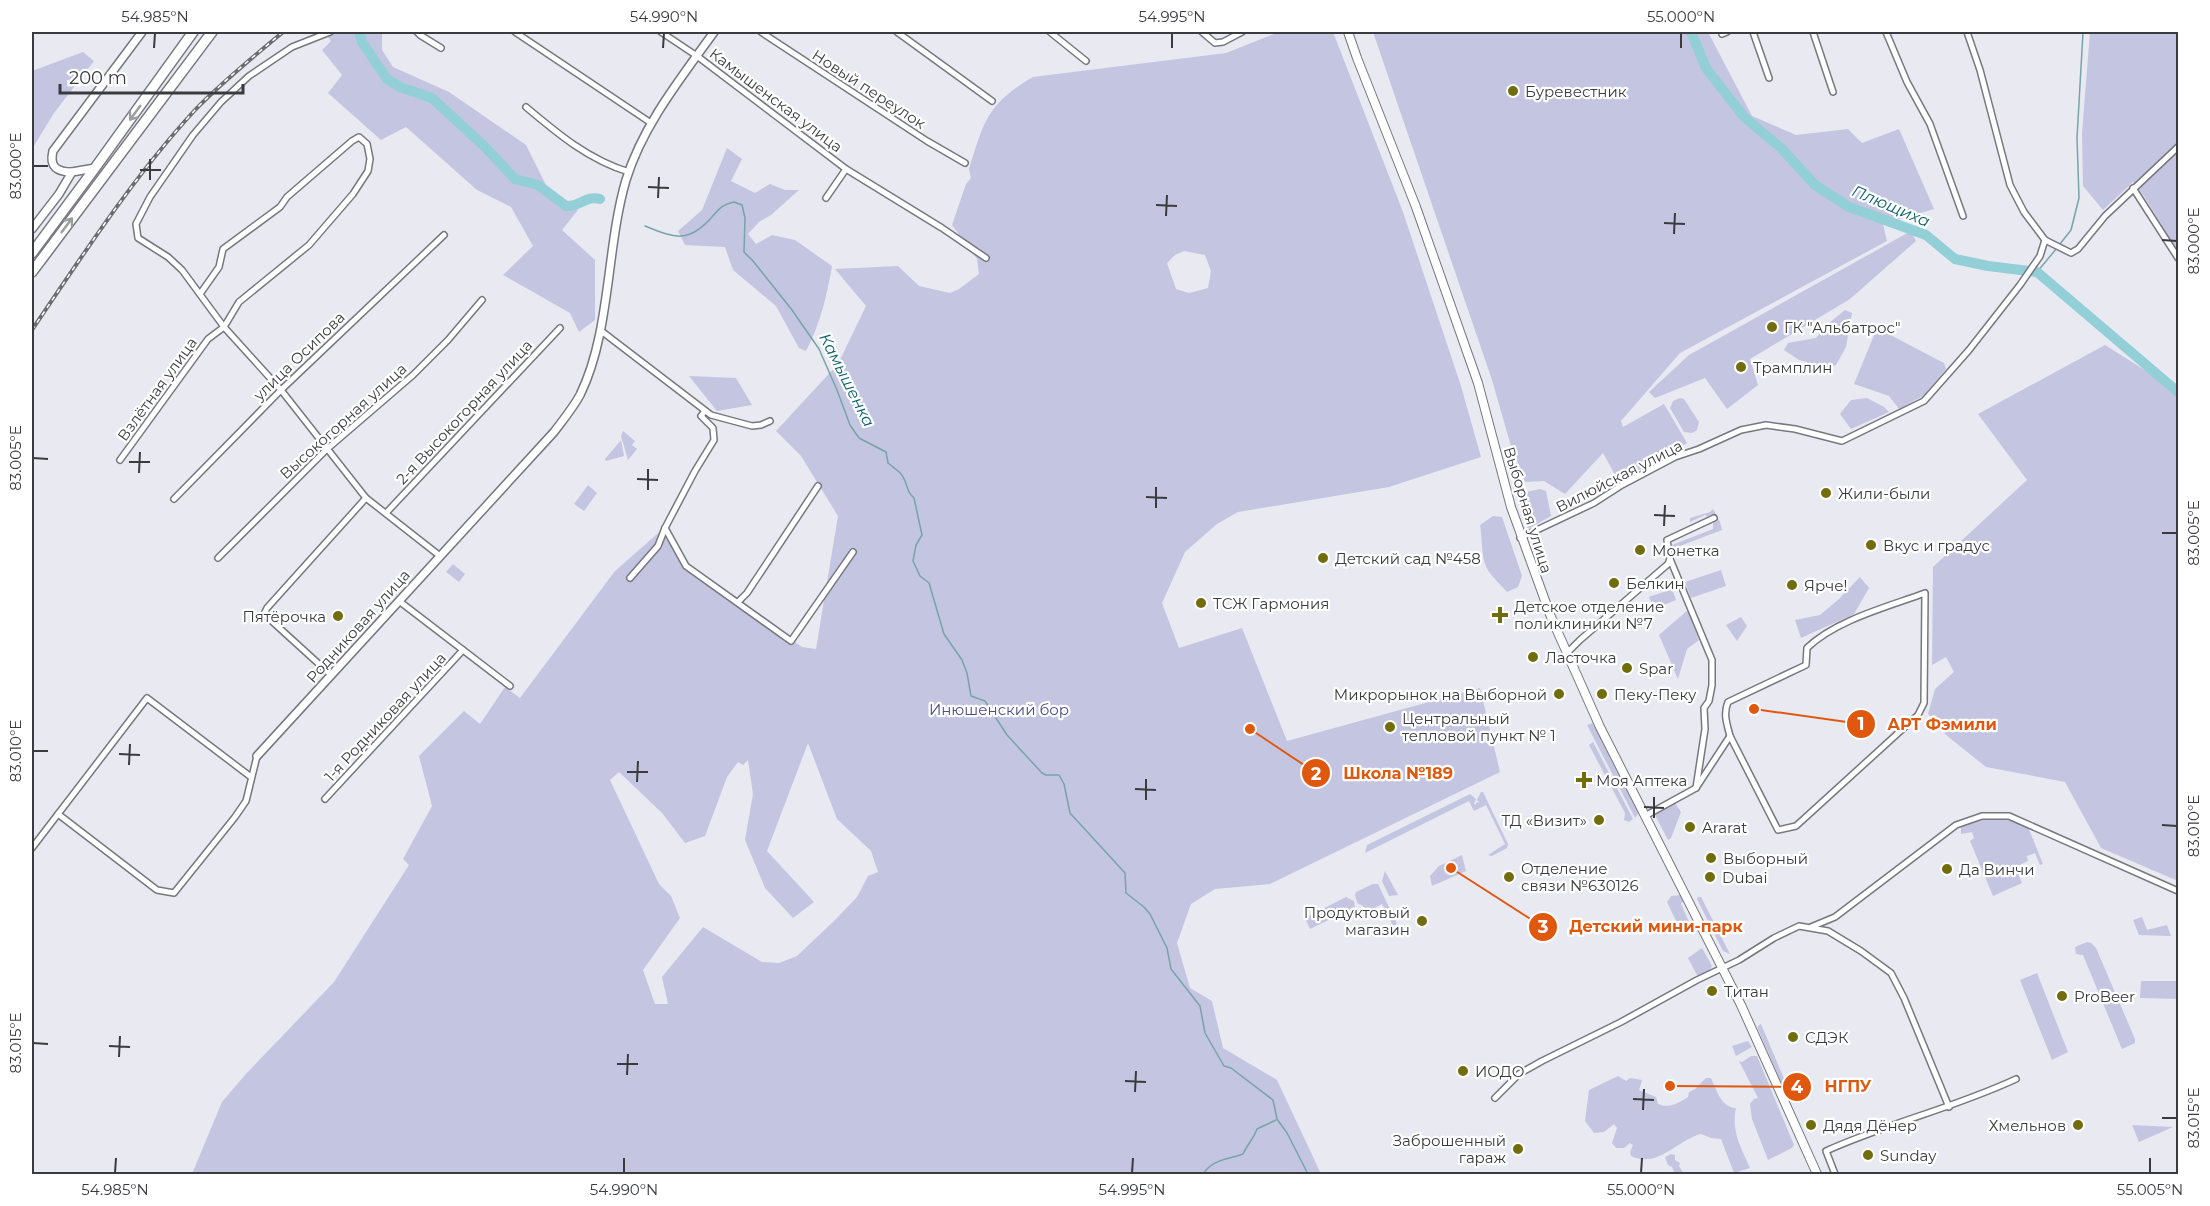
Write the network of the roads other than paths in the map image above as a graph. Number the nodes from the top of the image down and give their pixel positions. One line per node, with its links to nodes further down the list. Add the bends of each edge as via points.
1 (142, 32): 31 (street, via 56,146 52,165 61,172)
2 (194, 32): 29 (highway, one-way to 29)
3 (212, 32): 42 (highway, one-way to 3)
4 (330, 32): 43 (street, via 292,47 249,76 221,102 150,196 136,224 138,238 183,270)
5 (417, 32): 19 (street)
6 (516, 32): 26 (street)
7 (661, 32): 20 (street, Камышенская улица)
8 (714, 32): 20 (street, Родниковая улица)
9 (761, 32): 28 (street, Новый переулок)
10 (897, 32): 24 (street)
11 (1050, 32): 21 (street)
12 (1202, 32): 13 (street, via 1215,43)
13 (1242, 32)
14 (1348, 32): 59 (main road, Выборная улица, via 1478,383)
15 (1753, 32): 22 (street)
16 (1813, 32): 23 (street)
17 (1886, 32): 35 (street, via 1930,124)
18 (1967, 32): 38 (street, via 2010,185)
19 (441, 48)
20 (697, 56): 26 (street, Родниковая улица); 30 (street, Камышенская улица)
21 (1086, 61)
22 (1769, 78)
23 (1833, 92)
24 (992, 101)
25 (526, 106): 32 (street, via 593,158)
26 (651, 123): 32 (street, Родниковая улица)
27 (2178, 147): 33 (street)
28 (965, 163)
29 (95, 168): 31 (street); 39 (highway)
30 (846, 168): 34 (street, Камышенская улица); 40 (street, Камышенская улица)
31 (72, 172): 36 (street)
32 (629, 172): 47 (street, Родниковая улица)
33 (2133, 188): 38 (street, via 2078,249 2071,253); 41 (street)
34 (826, 198)
35 (1963, 216)
36 (32, 229)
37 (444, 235): 48 (street, улица Осипова)
38 (2045, 240): 59 (street, Вилюйская улица, via 2040,256 2020,285 1969,350 1924,401 1903,413 1842,441 1776,426 1741,430 1675,457 1594,504)
39 (32, 253)
40 (986, 258)
41 (2178, 258)
42 (32, 272)
43 (200, 294): 45 (street); 45 (street, Взлётная улица, via 219,267 223,249 280,207 286,197 352,141 359,137 367,144 368,171 353,194 309,245 239,302)
44 (482, 300): 51 (street, Высокогорная улица, via 413,375)
45 (224, 327): 48 (street); 52 (street, Взлётная улица, via 208,339)
46 (560, 328): 56 (street, 2-я Высокогорная улица)
47 (600, 330): 49 (street); 61 (street, Родниковая улица, via 590,372 569,413)
48 (280, 390): 51 (street); 55 (street, улица Осипова)
49 (705, 411): 50 (street, via 723,420 752,426); 58 (street, via 701,416 713,428 714,440)
50 (770, 421)
51 (327, 449): 54 (street); 62 (street, Высокогорная улица)
52 (120, 460)
53 (818, 486): 66 (street)
54 (366, 498): 56 (street); 69 (street, via 264,614)
55 (174, 499)
56 (386, 513): 61 (street)
57 (1714, 518): 63 (street, via 1667,540)
58 (664, 528): 64 (street, via 658,546); 66 (street, via 686,566)
59 (1520, 538): 68 (main road, Выборная улица)
60 (853, 552): 66 (street, via 791,641)
61 (440, 556): 65 (street, Родниковая улица)
62 (218, 558)
63 (1670, 559): 68 (street); 74 (street, via 1712,660 1712,685 1704,708 1705,729)
64 (630, 578)
65 (399, 601): 67 (street); 69 (street, Родниковая улица)
66 (738, 602)
67 (463, 650): 70 (street); 75 (street, 1-я Родниковая улица)
68 (1566, 654): 77 (main road, Выборная улица)
69 (331, 675): 72 (street, Родниковая улица)
70 (510, 686)
71 (1730, 736): 71 (street, via 1778,830 1796,826 1918,715 1924,703 1925,593 1834,629 1807,648 1806,665 1728,702 1725,720); 74 (street)
72 (257, 756): 73 (street, Родниковая улица)
73 (251, 777): 76 (street, via 147,698); 76 (street, Родниковая улица, via 241,809 174,893 157,890)
74 (1696, 788): 77 (street)
75 (325, 799)
76 (58, 814): 78 (street)
77 (1645, 816): 81 (main road, Выборная улица)
78 (32, 848)
79 (2178, 891): 80 (street, via 2009,816 1982,816 1956,825 1834,917)
80 (1811, 927): 81 (street, via 1790,930); 84 (street, via 1836,935 1891,973)
81 (1723, 968): 83 (street, via 1542,1060 1519,1074); 85 (main road, Выборная улица)
82 (2016, 1079): 84 (street)
83 (1495, 1098)
84 (1949, 1107): 86 (street, via 1826,1151)
85 (1817, 1174)
86 (1835, 1174)

